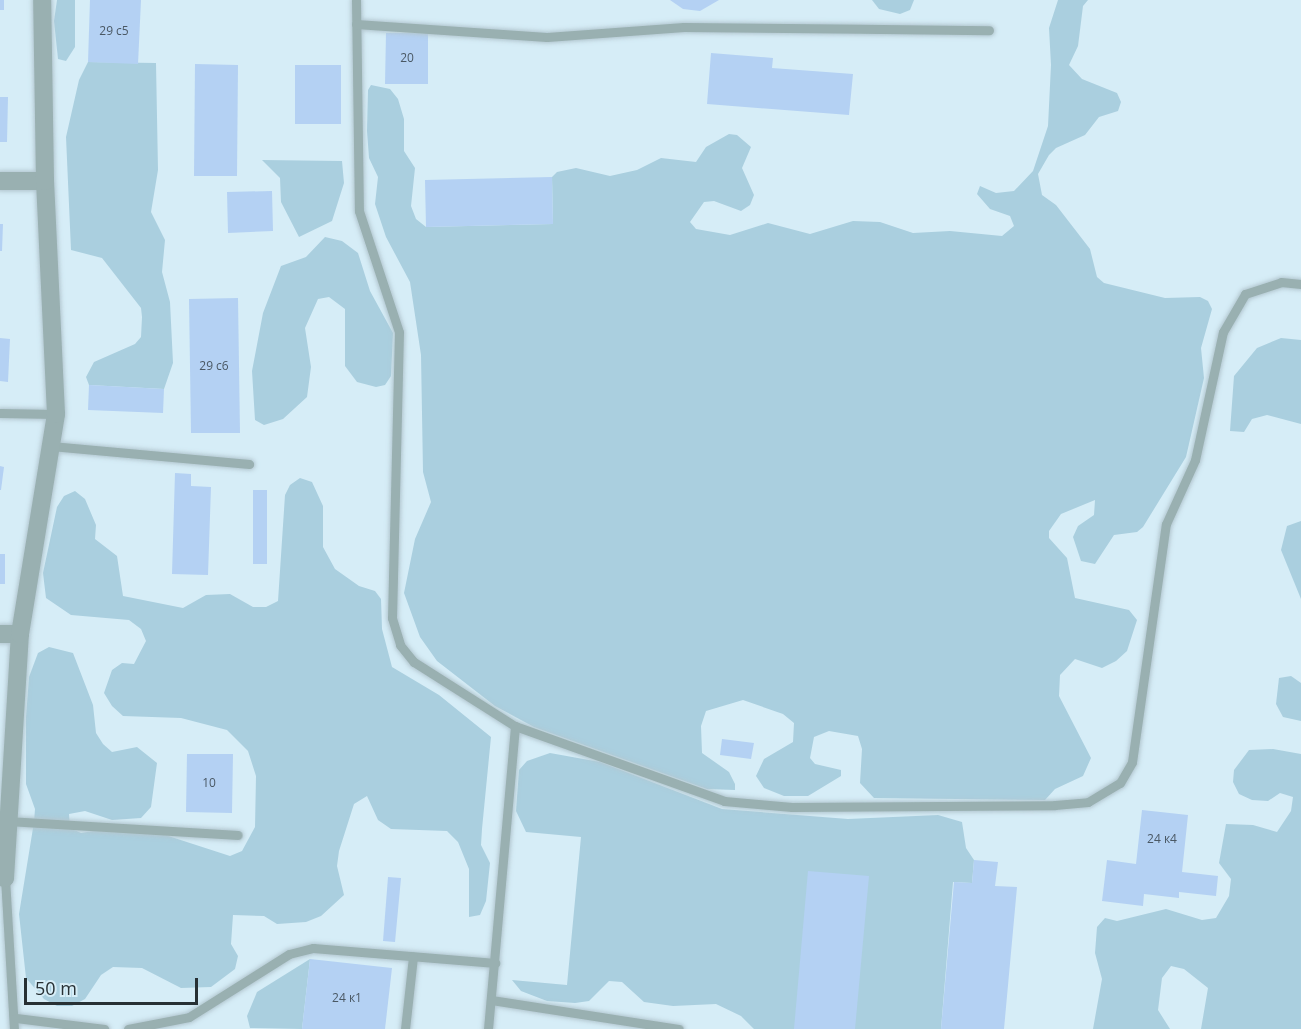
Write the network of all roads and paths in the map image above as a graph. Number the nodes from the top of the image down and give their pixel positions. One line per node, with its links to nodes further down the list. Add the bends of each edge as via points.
1 (42, 0): 6 (street)
2 (356, 0): 3 (lane)
3 (356, 24): 4 (lane, via 547,37 684,27); 14 (lane, via 360,211 399,332 392,618 400,645 414,662)
4 (989, 30)
5 (0, 181): 6 (street)
6 (45, 181): 9 (street)
7 (1301, 284): 14 (lane, via 1281,282 1245,294 1223,332 1195,460 1166,524 1132,762 1120,783 1107,792 1088,802 1055,805 792,807 724,801)
8 (0, 413): 9 (lane)
9 (56, 414): 10 (street)
10 (51, 446): 11 (lane); 13 (street)
11 (249, 464)
12 (0, 634): 13 (street)
13 (20, 634): 15 (street)
14 (515, 726): 19 (lane)
15 (8, 821): 16 (lane); 17 (street)
16 (238, 835)
17 (2, 878): 21 (lane)
18 (412, 956): 19 (lane); 24 (lane, via 313,948 289,954 189,1017); 25 (lane)
19 (495, 963): 20 (lane)
20 (491, 1000): 26 (lane); 27 (lane)
21 (16, 1018): 22 (lane); 23 (lane)
22 (14, 1029)
23 (104, 1029)
24 (128, 1029)
25 (405, 1029)
26 (488, 1029)
27 (679, 1029)

